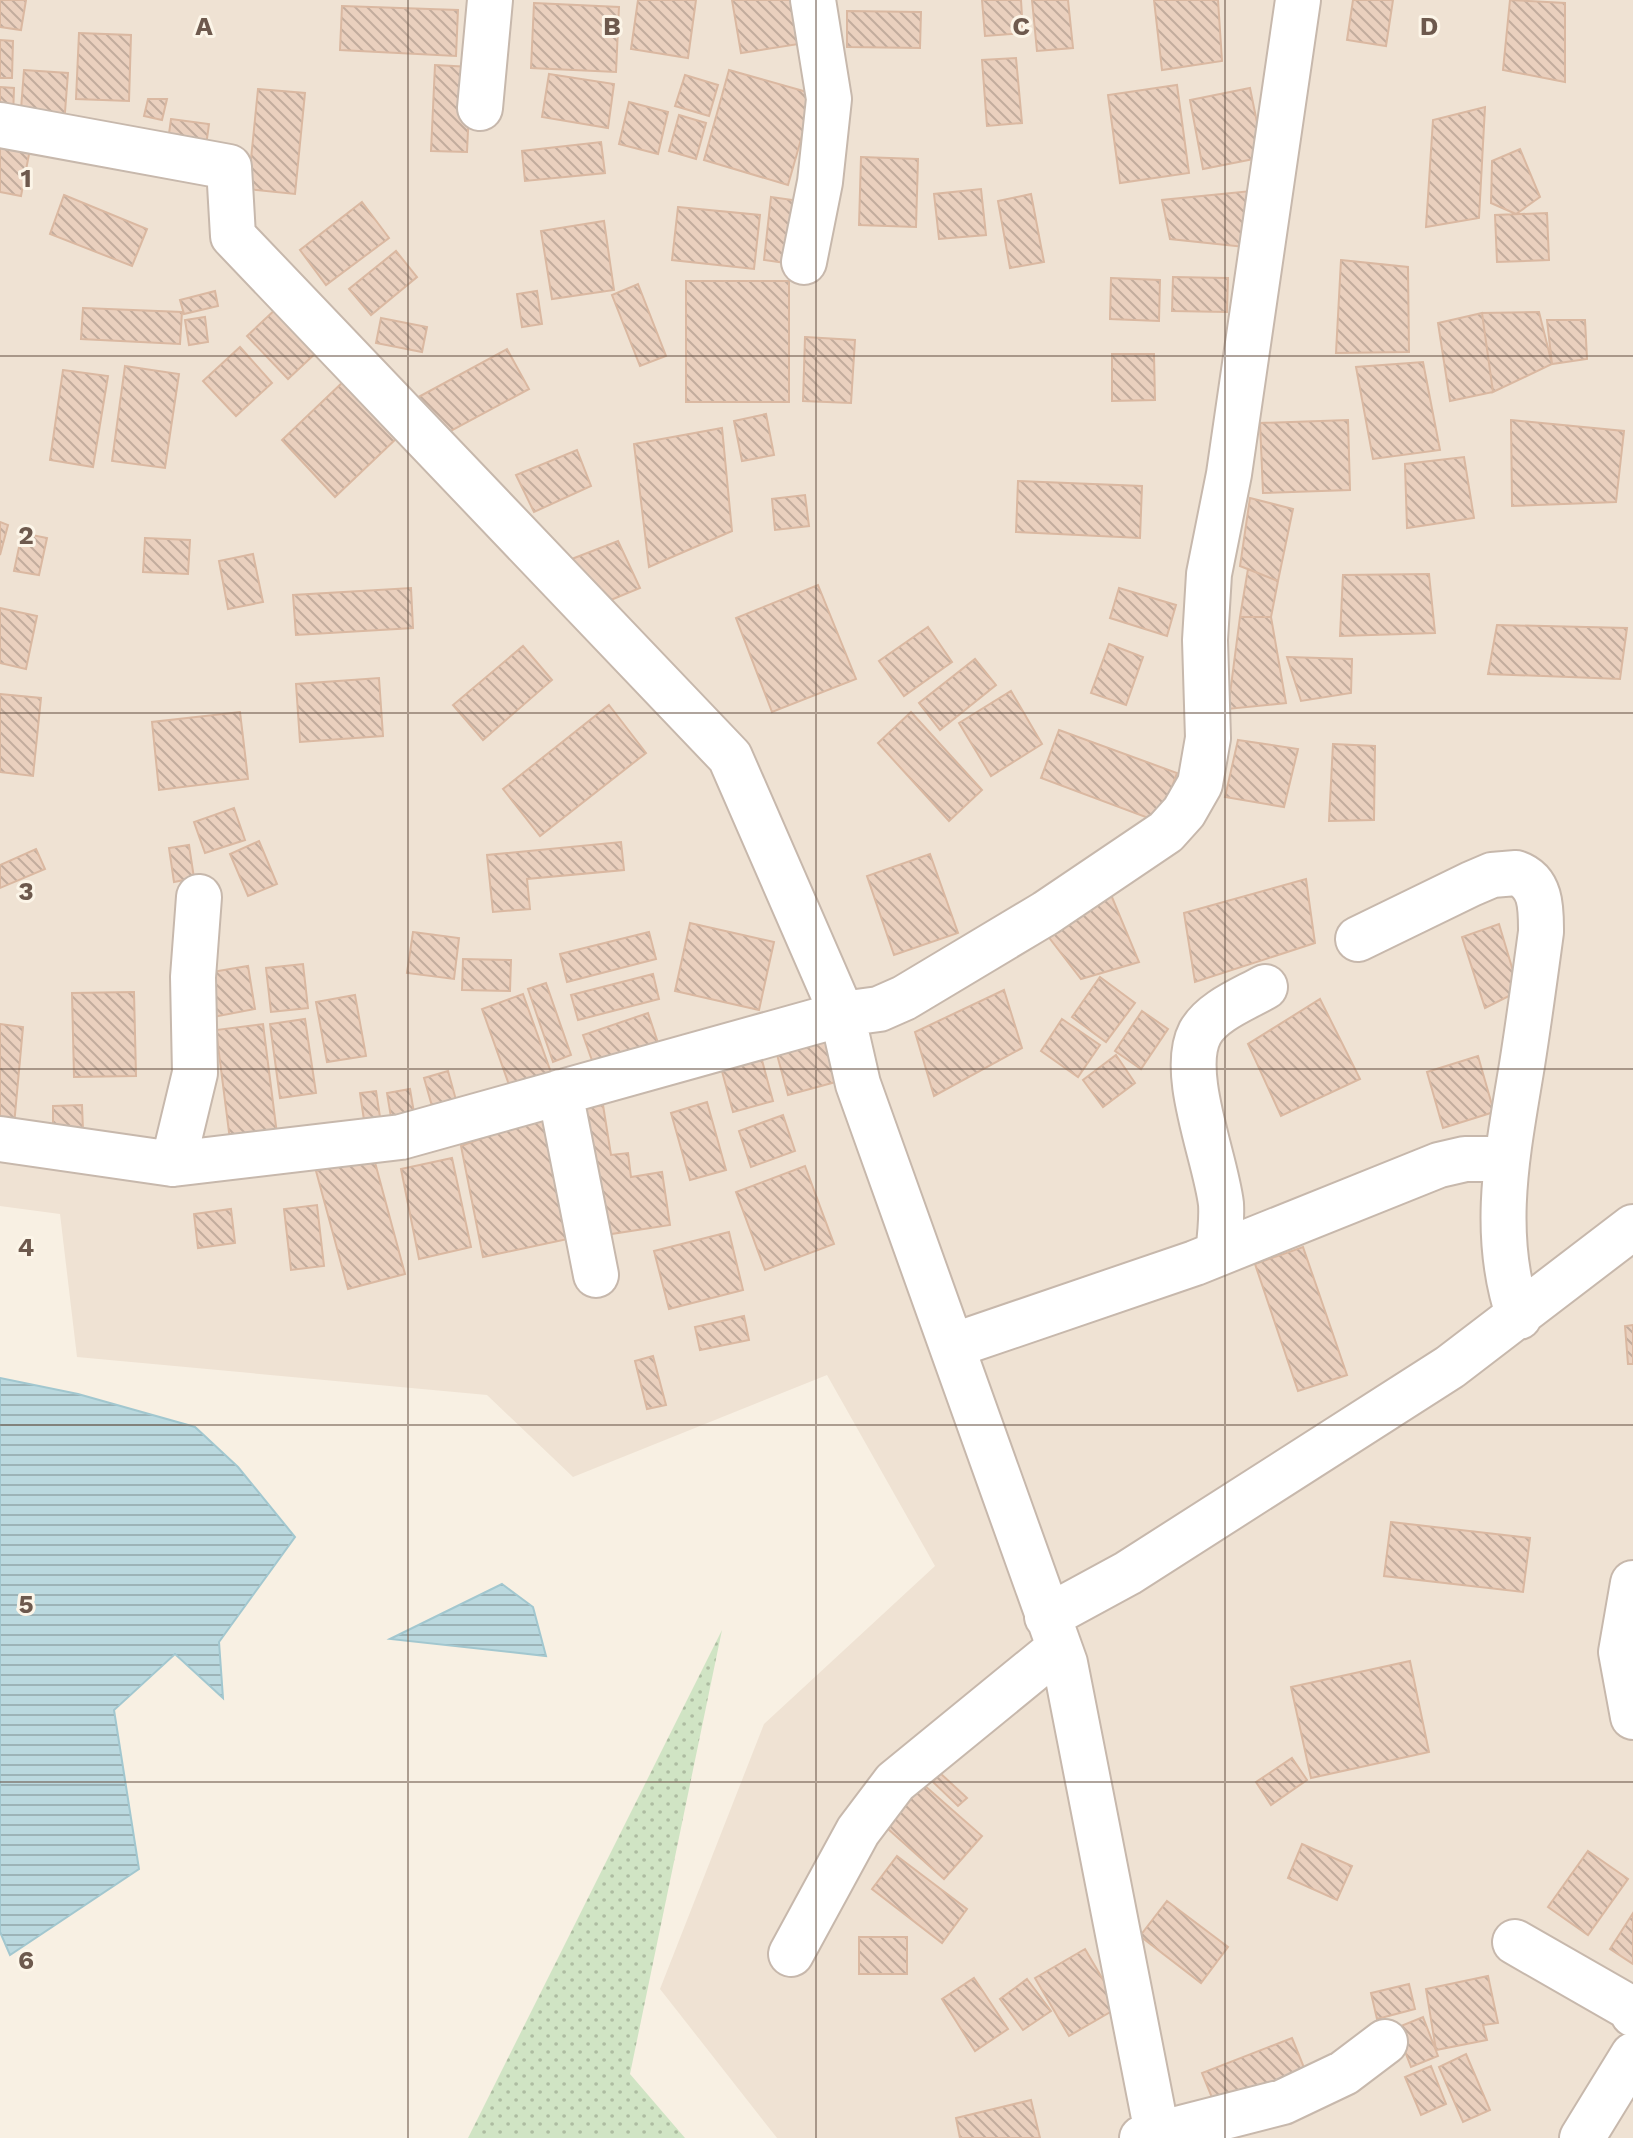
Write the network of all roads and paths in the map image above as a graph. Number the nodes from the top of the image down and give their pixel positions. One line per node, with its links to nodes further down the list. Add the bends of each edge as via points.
1 (490, 0): 4 (street)
2 (813, 0): 6 (street, via 829,99)
3 (1298, 0): 10 (street, via 1229,474 1209,574 1208,738 1200,784 1166,832 1046,913 904,998 879,1009)
4 (480, 108)
5 (0, 125): 10 (street, via 229,167 233,236 730,757)
6 (804, 262)
7 (199, 897): 14 (street, via 193,977 195,1073)
8 (1358, 939): 13 (street, via 1492,875 1516,873 1535,888 1541,932)
9 (1265, 987): 16 (street, via 1211,1020 1195,1046 1195,1080 1221,1205)
10 (842, 1014): 11 (street); 19 (street, via 858,1084)
11 (560, 1092): 14 (street, via 401,1137); 17 (street)
12 (0, 1139): 14 (street)
13 (1505, 1159): 16 (street, via 1439,1165); 18 (street, via 1503,1256)
14 (173, 1164)
15 (1633, 1227): 18 (street)
16 (1218, 1253): 19 (street)
17 (596, 1275)
18 (1519, 1317): 21 (street, via 1316,1455 1128,1573)
19 (952, 1346): 21 (street)
20 (1633, 1583): 22 (street, via 1621,1652)
21 (1053, 1632): 24 (street, via 895,1782 858,1831); 28 (street)
22 (1633, 1717)
23 (1515, 1942): 25 (street)
24 (791, 1954)
25 (1633, 2014)
26 (1385, 2042): 28 (street, via 1344,2073 1283,2102)
27 (1632, 2060): 29 (street)
28 (1152, 2136)
29 (1582, 2138)

